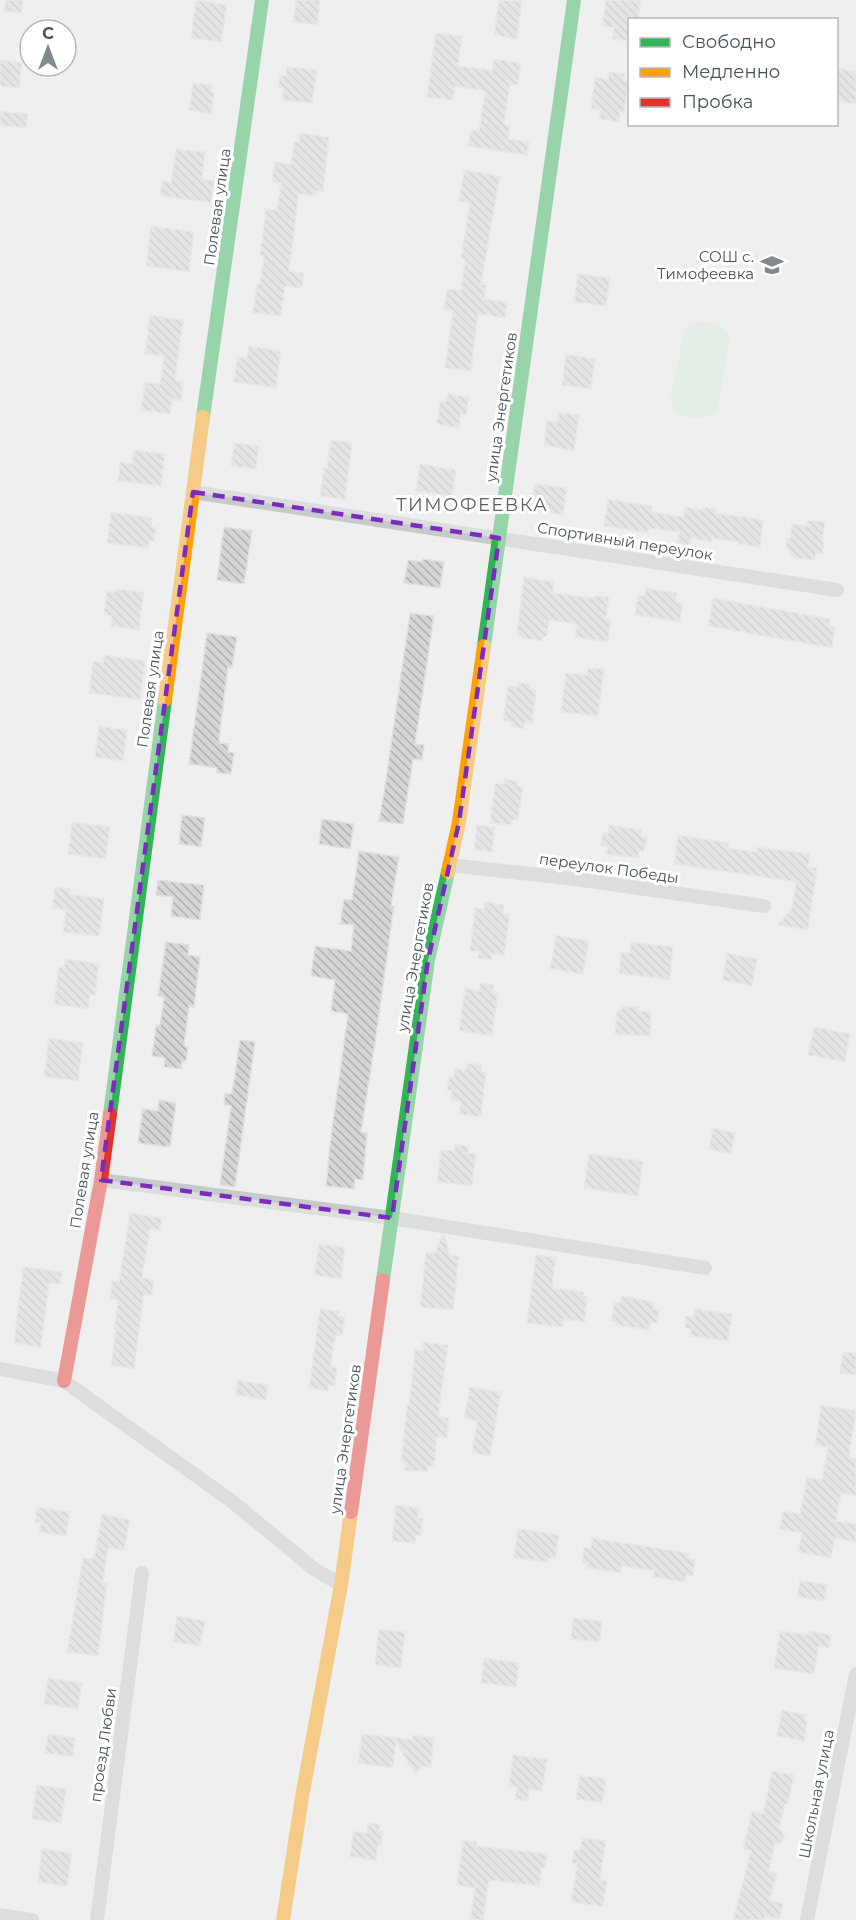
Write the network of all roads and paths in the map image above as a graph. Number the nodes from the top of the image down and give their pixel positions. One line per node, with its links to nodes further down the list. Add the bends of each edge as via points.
1 (262, 0): 3 (street, Полевая улица)
2 (574, 0): 4 (street, улица Энергетиков)
3 (194, 492): 4 (street, Спортивный переулок); 8 (street, Полевая улица)
4 (499, 538): 5 (street, Спортивный переулок); 6 (street, улица Энергетиков, via 459,822)
5 (837, 590)
6 (449, 865): 7 (street, переулок Победы); 9 (street, улица Энергетиков, via 428,960)
7 (764, 906)
8 (101, 1180): 9 (street); 12 (street, Полевая улица)
9 (392, 1218): 10 (street); 14 (street, улица Энергетиков)
10 (705, 1268)
11 (0, 1369): 12 (street)
12 (64, 1381): 14 (street, via 234,1503 314,1569)
13 (142, 1574): 18 (street, проезд Любви)
14 (341, 1584): 19 (street, улица Энергетиков)
15 (856, 1674): 20 (street, Школьная улица)
16 (0, 1915): 17 (street)
17 (32, 1920)
18 (97, 1920)
19 (283, 1920)
20 (807, 1920)

